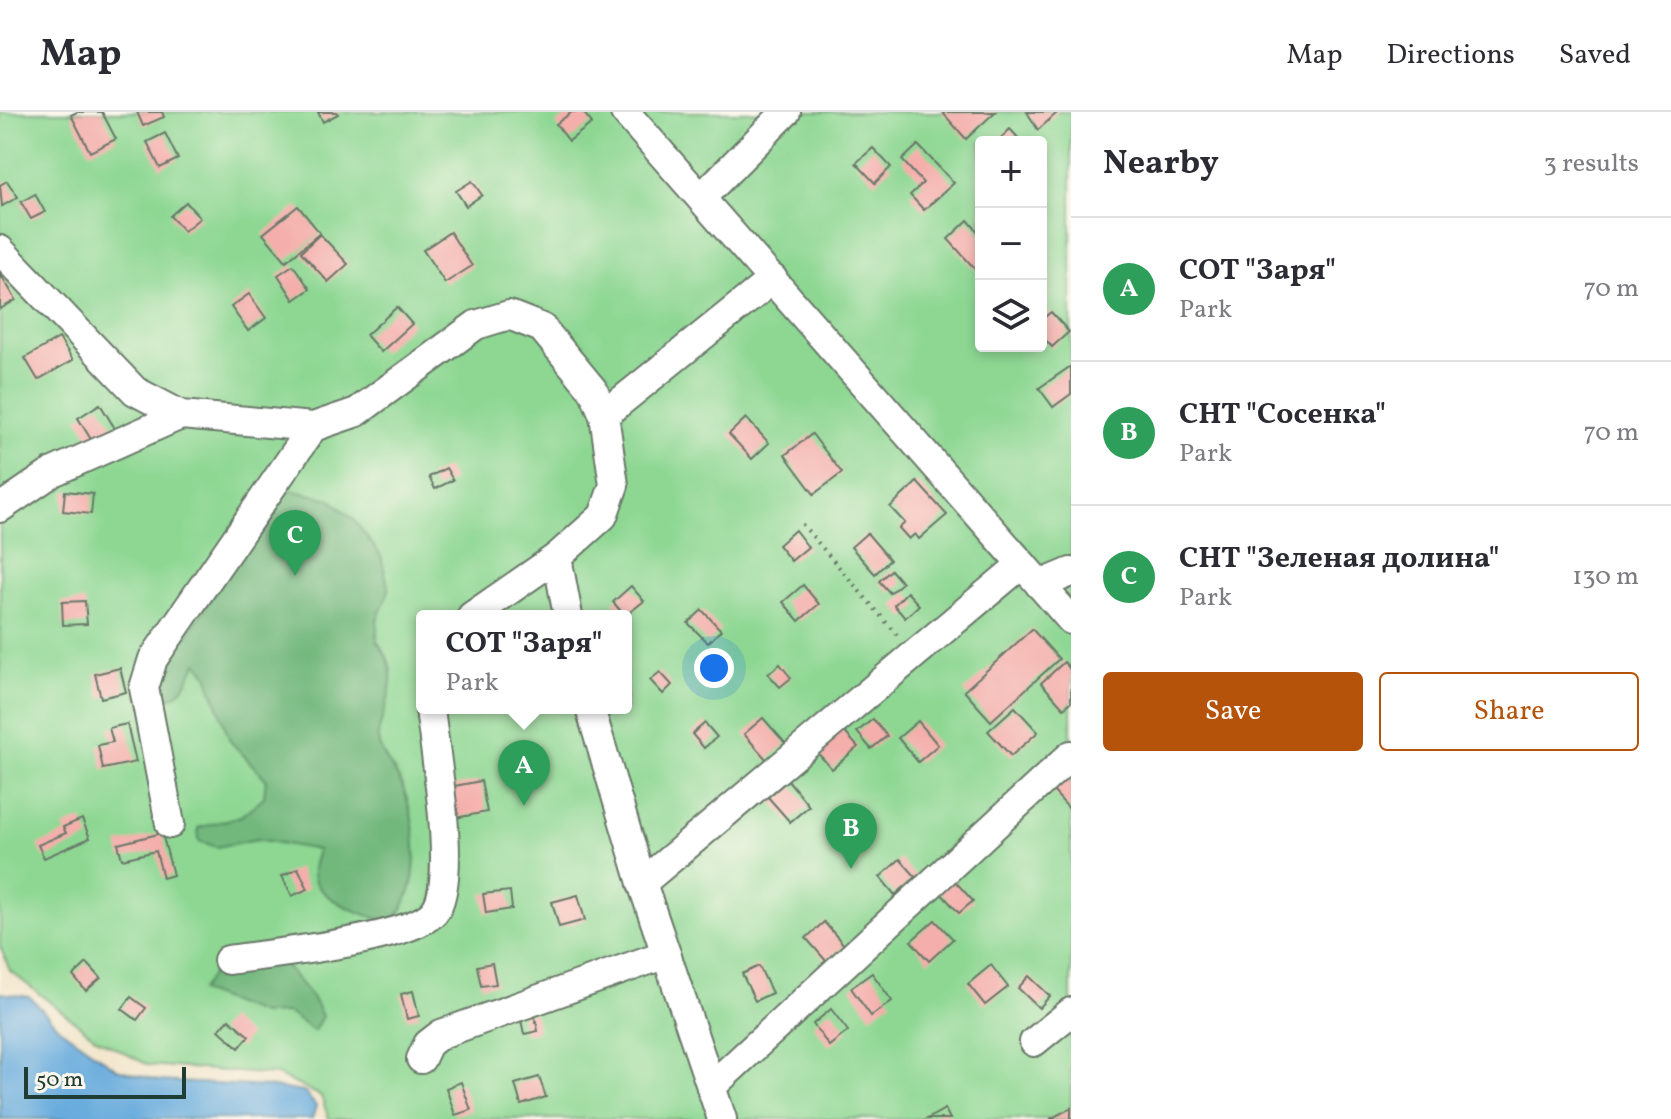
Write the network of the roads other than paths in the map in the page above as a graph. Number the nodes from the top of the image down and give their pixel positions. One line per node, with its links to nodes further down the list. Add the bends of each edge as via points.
1 (625, 112): 3 (street)
2 (786, 112): 3 (street)
3 (701, 198): 5 (street)
4 (0, 250): 6 (street, via 135,391)
5 (773, 279): 7 (street); 12 (street)
6 (181, 415): 8 (street); 9 (street, via 53,472)
7 (604, 415): 8 (street, via 593,390 542,328 509,315 476,325 357,412); 10 (street, via 614,485 603,516)
8 (313, 427): 19 (street, via 153,659 144,688)
9 (0, 508)
10 (557, 557): 13 (street); 14 (street)
11 (1071, 572): 12 (street)
12 (1031, 575): 15 (street); 20 (street, via 915,656)
13 (481, 610)
14 (561, 610)
15 (1071, 620)
16 (431, 714): 22 (street, via 446,857 445,888 435,912 417,925 350,943)
17 (592, 714): 20 (street)
18 (1071, 755): 26 (street)
19 (170, 824)
20 (642, 883): 21 (street)
21 (666, 954): 25 (street, via 441,1034); 26 (street)
22 (228, 960)
23 (1071, 1012): 24 (street)
24 (1034, 1042)
25 (421, 1059)
26 (711, 1087): 27 (street)
27 (722, 1119)

